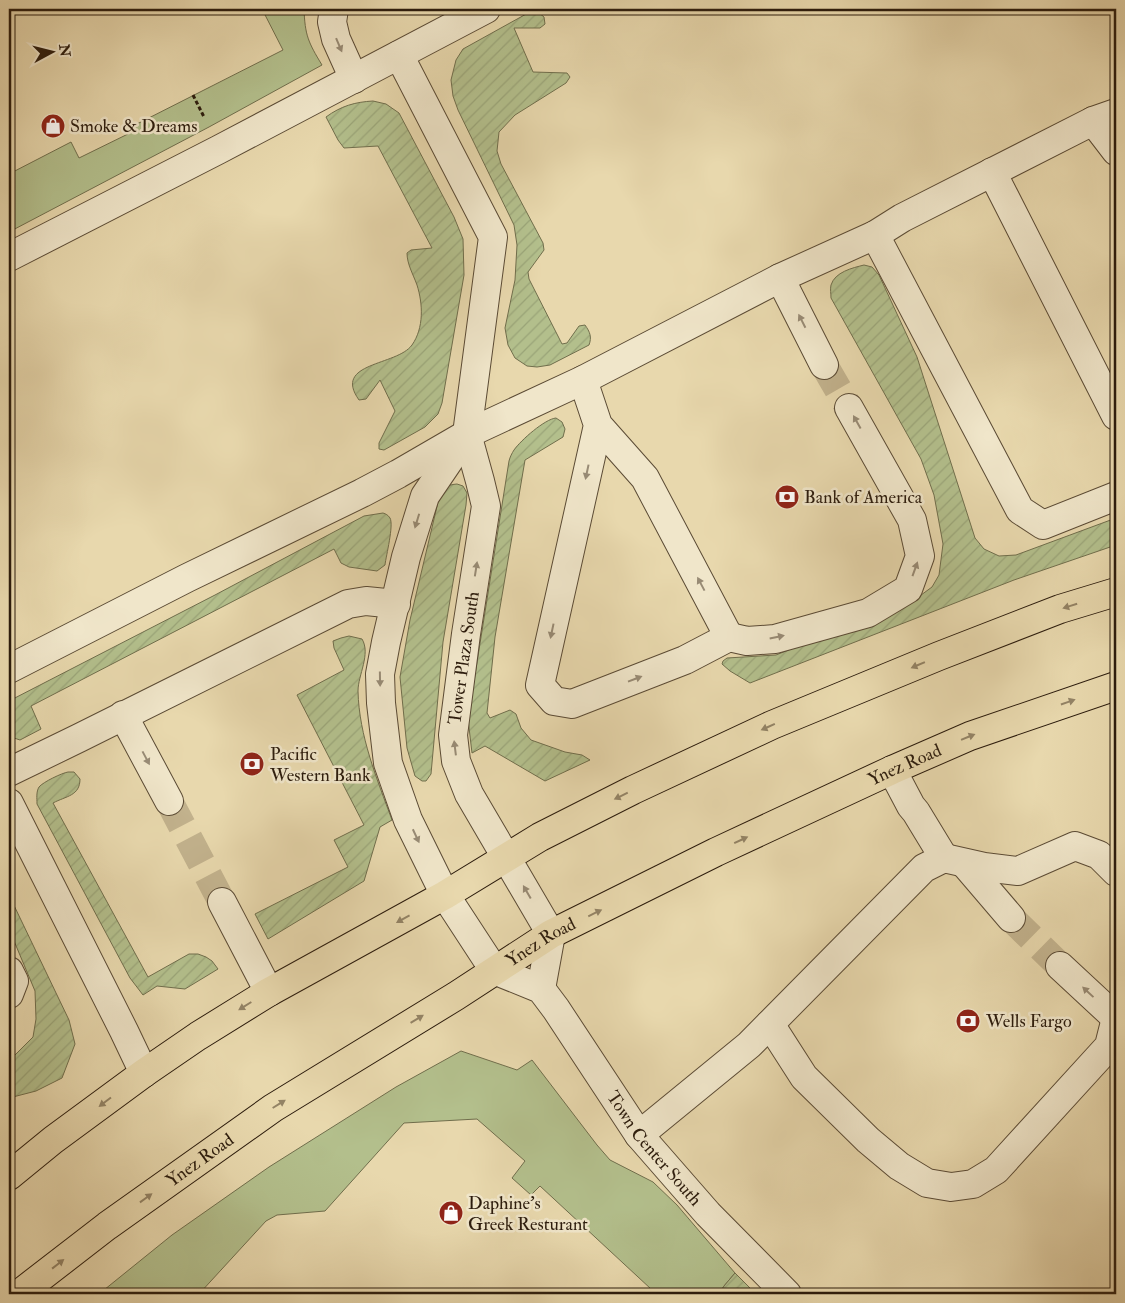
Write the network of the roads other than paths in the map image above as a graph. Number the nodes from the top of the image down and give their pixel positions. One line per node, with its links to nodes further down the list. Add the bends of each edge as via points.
1 (334, 9): 5 (lane, one-way to 5, via 332,22 336,40)
2 (486, 9): 3 (lane)
3 (445, 18): 4 (lane)
4 (399, 55): 5 (lane); 17 (lane, via 493,237)
5 (354, 79): 10 (lane)
6 (1104, 117): 7 (lane); 8 (lane)
7 (1116, 150)
8 (992, 172): 9 (lane); 15 (lane)
9 (875, 235): 11 (lane); 20 (lane, via 1020,510 1043,525)
10 (9, 257)
11 (780, 278): 12 (lane, one-way to 11); 13 (lane)
12 (824, 365)
13 (583, 380): 16 (lane); 17 (lane)
14 (849, 408): 23 (lane, one-way to 14, via 748,641 775,638 868,613 908,589 920,556 912,520)
15 (1116, 416)
16 (598, 424): 23 (lane, one-way to 16, via 645,478); 23 (lane, one-way to 23, via 540,685 554,700 572,704 685,660)
17 (467, 434): 18 (lane); 19 (lane); 31 (lane, Tower Plaza South, one-way to 17, via 469,794 456,761 453,735 486,506)
18 (398, 474): 19 (lane, via 422,490); 24 (lane)
19 (425, 496): 22 (lane, one-way to 22, via 406,557)
20 (1116, 496)
21 (1116, 592): 31 (main road, one-way to 31, via 1060,609 772,725 540,837)
22 (396, 604): 26 (lane, via 366,601 348,604); 34 (lane, one-way to 34, via 380,674 388,763 408,820)
23 (729, 637)
24 (9, 669)
25 (1116, 686): 27 (main road, Ynez Road, one-way to 25, via 970,736)
26 (123, 715): 28 (lane); 29 (lane, one-way to 29)
27 (892, 770): 32 (lane, via 911,806); 37 (main road, Ynez Road, one-way to 27)
28 (9, 772)
29 (169, 801)
30 (9, 803): 46 (lane)
31 (507, 858): 34 (main road); 37 (lane, Tower Plaza South, one-way to 31)
32 (954, 860): 33 (lane, via 1018,871 1075,846 1099,855); 36 (lane); 45 (lane, via 924,868)
33 (1116, 872)
34 (445, 895): 39 (lane); 42 (main road, one-way to 42)
35 (228, 914): 42 (lane)
36 (1011, 918)
37 (551, 934): 39 (main road, Ynez Road); 41 (lane)
38 (1060, 966): 44 (lane, one-way to 38)
39 (494, 970): 41 (lane); 49 (main road, Ynez Road, one-way to 39, via 107,1226 273,1108)
40 (9, 971): 43 (lane, via 14,981)
41 (542, 989): 47 (lane, Town Center South)
42 (270, 992): 46 (main road, one-way to 46)
43 (9, 994)
44 (1116, 1018): 45 (lane, via 1109,1046 996,1170 973,1184 951,1187 927,1183 899,1166 868,1140 804,1077)
45 (770, 1024): 47 (lane)
46 (144, 1073): 48 (main road, one-way to 48)
47 (639, 1135): 50 (lane, Town Center South, via 708,1214)
48 (9, 1176)
49 (19, 1294)
50 (787, 1294)

